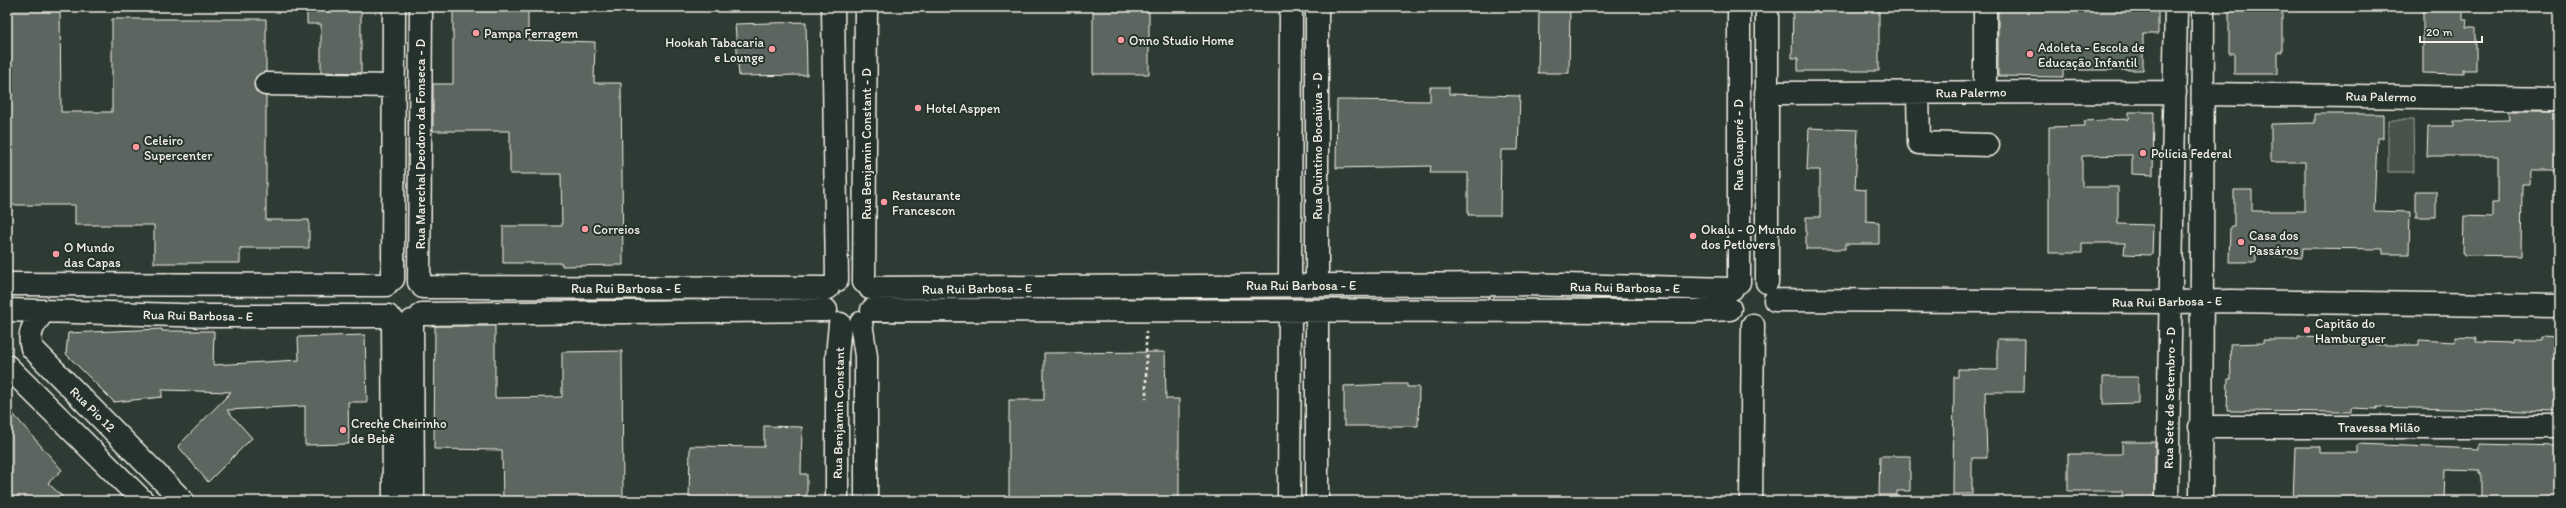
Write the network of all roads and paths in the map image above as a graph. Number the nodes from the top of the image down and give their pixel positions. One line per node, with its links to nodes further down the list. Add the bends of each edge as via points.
1 (394, 7): 13 (street, Rua Marechal Deodoro da Fonseca - D)
2 (421, 7): 23 (street, Rua Marechal Deodoro da Fonseca - D)
3 (833, 7): 24 (street)
4 (866, 7): 27 (street, Rua Benjamin Constant - D)
5 (1291, 7): 25 (street, Rua Quintino Bocaiúva - D)
6 (1317, 7): 26 (street, Rua Quintino Bocaiúva - D)
7 (1739, 7): 29 (street, Rua Guaporé - D)
8 (1767, 7): 16 (street)
9 (1985, 7): 14 (street)
10 (2176, 7): 15 (street, Rua Sete de Setembro - D)
11 (2203, 7): 18 (street)
12 (266, 84): 13 (street)
13 (394, 86): 21 (street, Rua Marechal Deodoro da Fonseca - D)
14 (1986, 91): 15 (street, Rua Palermo); 17 (street, Rua Palermo)
15 (2175, 92): 30 (street, Rua Sete de Setembro - D)
16 (1766, 93): 17 (street, Rua Palermo); 28 (street, via 1767,239)
17 (1918, 93): 20 (street, via 1919,143)
18 (2204, 94): 19 (street, Rua Palermo); 31 (street)
19 (2559, 99)
20 (1988, 145)
21 (390, 282): 22 (street); 23 (street, via 401,276 411,277); 39 (street, via 382,306)
22 (7, 284)
23 (421, 284): 24 (street, Rua Rui Barbosa - E); 39 (street, via 427,296 426,305)
24 (832, 284): 27 (street, Rua Rui Barbosa - E, via 851,276); 38 (street, via 825,294)
25 (1290, 284): 26 (street, Rua Rui Barbosa - E); 27 (street, Rua Rui Barbosa - E)
26 (1317, 284): 29 (street, Rua Rui Barbosa - E, via 1522,284)
27 (867, 285): 38 (street, Rua Benjamin Constant - D, via 873,302)
28 (1771, 291): 29 (street, via 1748,279); 30 (street, Rua Rui Barbosa - E); 40 (street, via 1769,317 1762,323)
29 (1734, 294): 37 (street, Rua Rui Barbosa - E, via 1694,311); 40 (street, via 1735,317 1743,323)
30 (2172, 302): 31 (street, Rua Rui Barbosa - E); 56 (street, Rua Sete de Setembro - D)
31 (2202, 302): 32 (street, Rua Rui Barbosa - E); 43 (street)
32 (2559, 306)
33 (7, 310): 34 (street, Rua Rui Barbosa - E)
34 (44, 311): 39 (street, Rua Rui Barbosa - E); 45 (street, Rua Pio 12, via 34,323 29,338 32,348)
35 (1146, 311): 36 (street, Rua Rui Barbosa - E); 38 (street, Rua Rui Barbosa - E); 42 (path)
36 (1290, 311): 37 (street, Rua Rui Barbosa - E); 53 (street)
37 (1317, 311): 54 (street)
38 (850, 317): 39 (street, Rua Rui Barbosa - E); 51 (street, Rua Benjamin Constant, via 837,356); 52 (street, via 866,356)
39 (404, 318): 49 (street); 50 (street)
40 (1753, 325): 55 (street)
41 (7, 366): 46 (street)
42 (1146, 399)
43 (2200, 427): 44 (street, Travessa Milão); 57 (street)
44 (2559, 427)
45 (142, 459): 46 (street); 48 (street, Rua Pio 12)
46 (122, 480): 47 (street)
47 (143, 501)
48 (182, 501)
49 (394, 501)
50 (414, 501)
51 (837, 501)
52 (866, 501)
53 (1289, 501)
54 (1317, 501)
55 (1751, 501)
56 (2167, 501)
57 (2201, 501)

